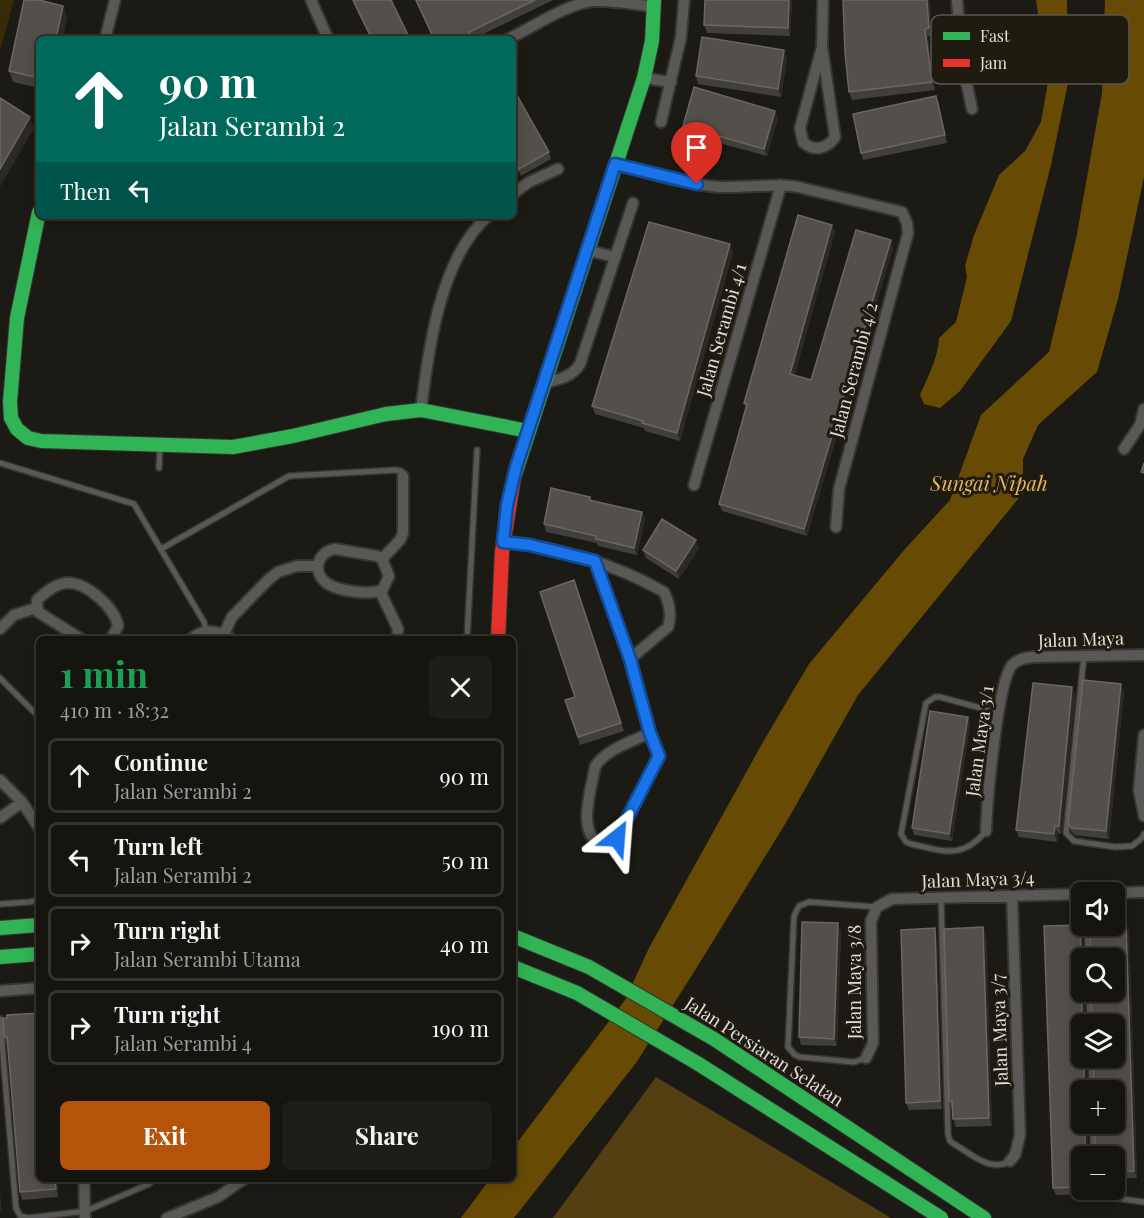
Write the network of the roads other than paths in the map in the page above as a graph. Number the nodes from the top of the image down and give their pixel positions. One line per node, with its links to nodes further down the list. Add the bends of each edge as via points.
1 (116, 0): 8 (street)
2 (311, 0): 9 (street)
3 (684, 0): 13 (street)
4 (823, 0): 11 (street)
5 (957, 0): 7 (street)
6 (654, 3): 10 (street, via 578,4); 12 (street, via 652,41)
7 (958, 15)
8 (106, 36)
9 (327, 36)
10 (514, 36)
11 (822, 47): 11 (street, via 800,128 803,142 816,149 825,147 835,137)
12 (644, 78): 13 (street); 17 (street)
13 (671, 82): 16 (street)
14 (967, 84): 15 (street)
15 (972, 109)
16 (661, 122)
17 (615, 164): 19 (street, via 674,180 720,187); 24 (street)
18 (558, 169): 20 (street)
19 (781, 185): 37 (street, Jalan Serambi 4/1); 38 (street, Jalan Serambi 4/2, via 892,208 902,212 907,223 905,246 839,489)
20 (516, 192)
21 (633, 203): 25 (street)
22 (38, 219): 27 (street)
23 (486, 219): 29 (street, via 465,244 443,295 427,359)
24 (587, 250): 25 (street); 26 (street)
25 (614, 257): 26 (street, via 580,364 567,377)
26 (544, 383): 30 (street)
27 (5, 401): 31 (street, via 17,429 28,438)
28 (1144, 409): 32 (street, via 1140,425)
29 (421, 411): 30 (street); 31 (street, via 386,414 233,447)
30 (528, 431): 39 (street, via 509,495)
31 (160, 446): 35 (lane)
32 (1124, 449)
33 (477, 450): 54 (lane)
34 (0, 463): 40 (lane, via 131,501)
35 (159, 468)
36 (403, 476): 40 (lane, via 396,470 289,476); 41 (street, via 403,534)
37 (694, 485)
38 (836, 527)
39 (503, 542): 42 (street); 55 (street)
40 (161, 549): 47 (lane, via 204,621)
41 (382, 559): 43 (street, via 332,550 320,558); 44 (street, via 388,576)
42 (595, 561): 58 (street); 58 (street, via 657,588 667,598 669,627)
43 (317, 566): 44 (street, via 324,581 336,587 368,593); 52 (street, via 297,566 269,579 232,617)
44 (380, 591): 53 (street, via 393,615)
45 (36, 608): 46 (street, via 14,615); 48 (street); 49 (street, via 43,594 71,583 96,594 117,617)
46 (0, 629)
47 (206, 631): 50 (street); 51 (street)
48 (76, 636)
49 (113, 636)
50 (194, 636)
51 (224, 636)
52 (228, 636)
53 (397, 636)
54 (467, 636)
55 (498, 636)
56 (1084, 655): 57 (street, Jalan Maya); 59 (street, Jalan Maya); 71 (lane, via 1066,833 1074,841 1115,847 1132,846)
57 (1144, 655)
58 (630, 659): 63 (street)
59 (1018, 660): 61 (street, Jalan Maya 3/1, via 1005,678)
60 (0, 678): 62 (lane)
61 (999, 713): 70 (street, Jalan Maya 3/1); 70 (lane, via 940,697 926,703 901,834 906,843 957,852 972,845)
62 (36, 714)
63 (650, 733): 63 (street, via 659,756 655,766 617,838 604,846 596,843 588,833 588,812 598,760)
64 (1144, 735): 67 (street, via 1138,790)
65 (0, 780): 66 (street)
66 (22, 802): 68 (street); 69 (street)
67 (1144, 816)
68 (0, 818)
69 (36, 823)
70 (986, 831)
71 (1143, 837)
72 (1144, 892): 73 (street)
73 (1125, 893)
74 (1071, 894): 75 (street, Jalan Maya 3/4)
75 (1012, 896): 76 (street, Jalan Maya 3/4); 90 (street, Jalan Maya 3/7, via 1020,1135)
76 (941, 897): 79 (street, Jalan Maya 3/4, via 892,899); 90 (lane, via 948,1134 950,1141 990,1166)
77 (36, 899): 78 (lane)
78 (0, 904)
79 (877, 907): 89 (street, Jalan Maya 3/8, via 870,921 873,1043); 89 (lane, via 809,902 799,906 794,916 788,1047 800,1057 854,1062)
80 (36, 925): 81 (street)
81 (0, 928)
82 (516, 937): 99 (street, Jalan Persiaran Selatan, via 589,967 714,1039)
83 (36, 954): 84 (street)
84 (0, 957)
85 (516, 968): 98 (street, via 577,993 697,1063)
86 (36, 988): 87 (street)
87 (0, 991)
88 (0, 1019): 96 (lane, via 18,1212 28,1218)
89 (866, 1058)
90 (1010, 1161)
91 (84, 1182): 96 (street)
92 (151, 1182): 96 (lane)
93 (240, 1182): 97 (street, via 218,1197)
94 (1125, 1199): 95 (lane)
95 (1144, 1202)
96 (86, 1215)
97 (167, 1218)
98 (941, 1218)
99 (984, 1218)

